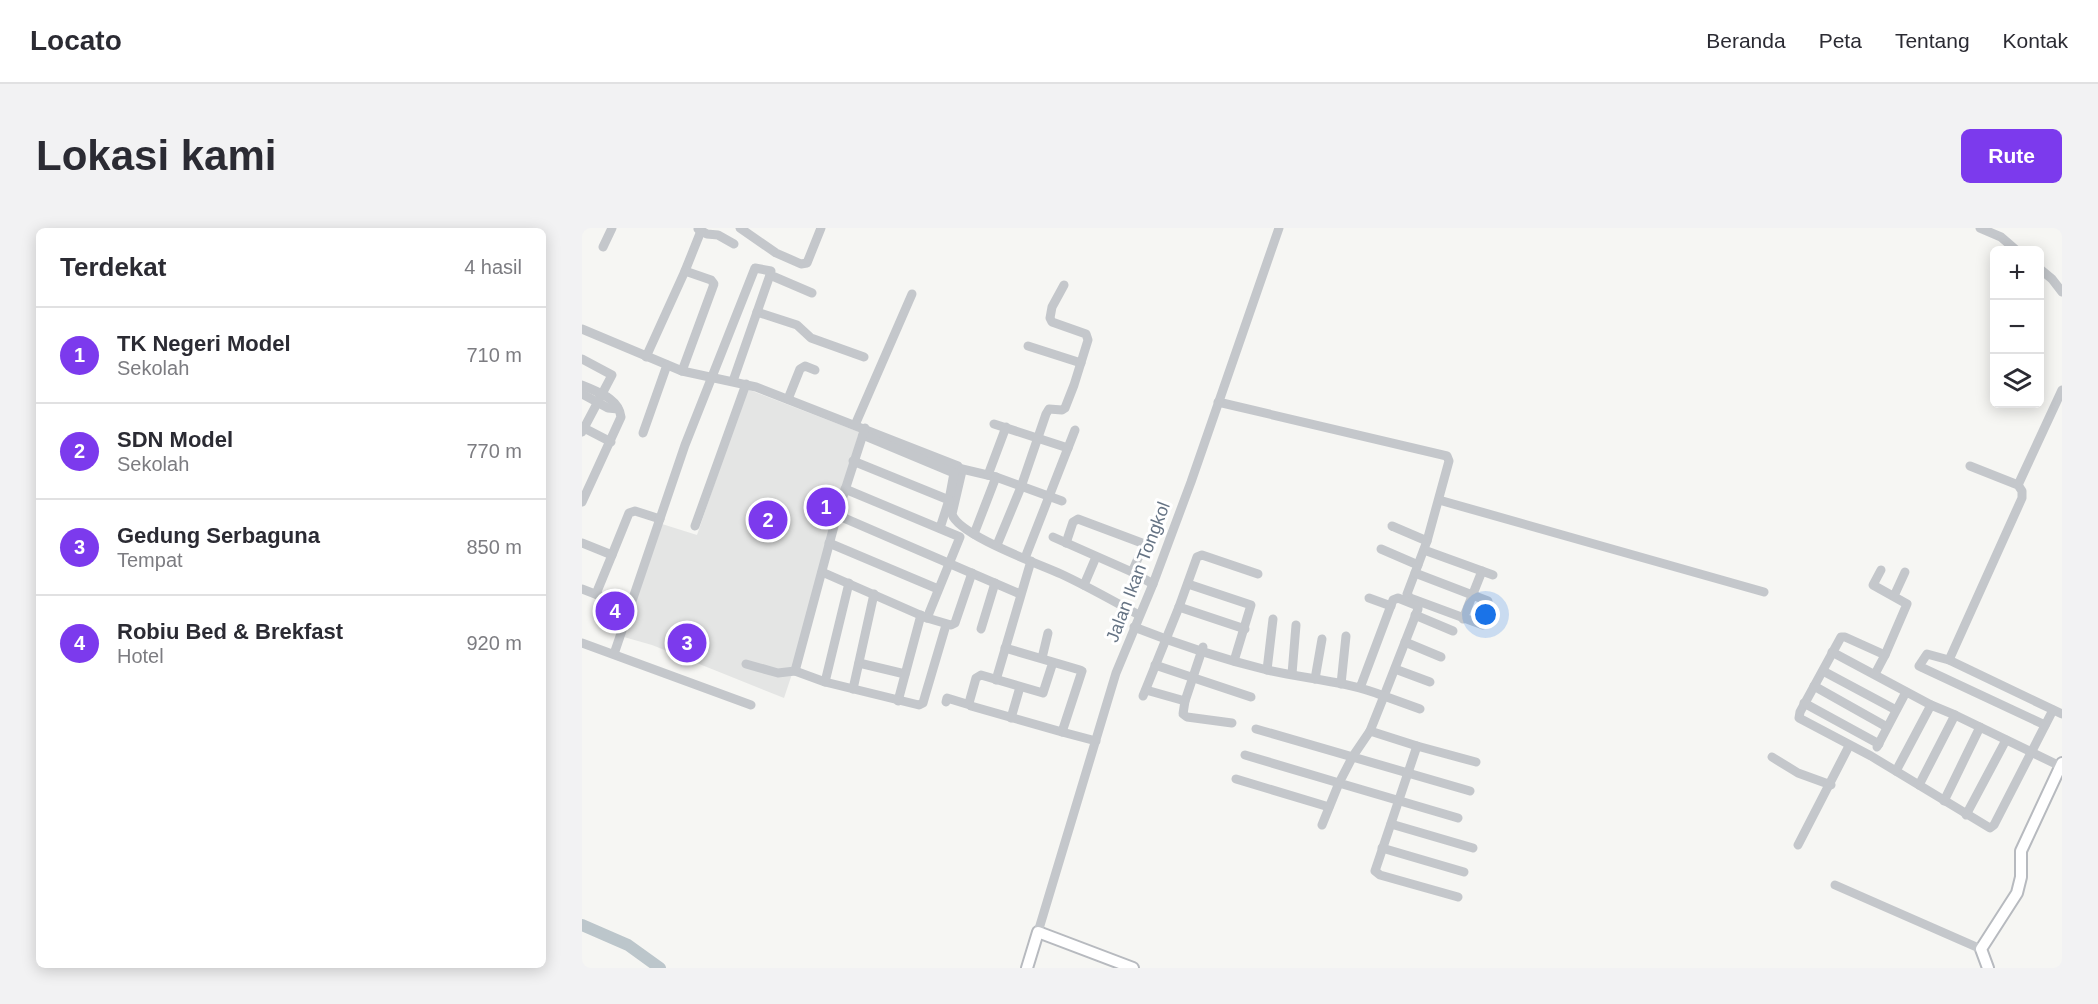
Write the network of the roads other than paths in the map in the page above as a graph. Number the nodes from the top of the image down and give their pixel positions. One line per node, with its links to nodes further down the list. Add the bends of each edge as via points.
1 (612, 228): 10 (street)
2 (740, 228): 11 (street)
3 (821, 228): 11 (street, via 805,264)
4 (1279, 228): 37 (street, Jalan Ikan Tongkol)
5 (698, 229): 7 (street, via 712,235); 12 (street)
6 (1986, 229): 9 (street)
7 (716, 231): 8 (street)
8 (734, 244)
9 (2011, 246)
10 (603, 247)
11 (776, 253): 14 (street)
12 (685, 271): 22 (street); 28 (street, via 711,280 714,285)
13 (2044, 272): 16 (street)
14 (770, 273): 17 (street); 19 (street); 29 (street, via 755,268)
15 (1064, 285): 25 (street, via 1050,318 1087,336)
16 (2062, 292)
17 (812, 293)
18 (912, 294): 39 (street)
19 (757, 312): 23 (street, via 797,325 811,338); 30 (street)
20 (582, 329): 22 (street)
21 (1028, 346): 25 (street)
22 (646, 357): 26 (street)
23 (864, 357)
24 (582, 359): 35 (street, via 612,375)
25 (1081, 363): 45 (street, via 1065,408 1049,409)
26 (667, 365): 28 (street); 44 (street)
27 (815, 370): 36 (street, via 805,366 800,369)
28 (682, 371): 29 (street)
29 (711, 378): 30 (street); 61 (street)
30 (733, 381): 31 (street)
31 (746, 384): 36 (street); 62 (street)
32 (582, 385): 35 (street)
33 (2062, 390): 52 (street)
34 (582, 394): 35 (street)
35 (600, 398): 41 (street); 46 (street, via 608,408 621,412)
36 (788, 399): 39 (street)
37 (1218, 402): 57 (street, via 1447,456); 88 (street, Jalan Ikan Tongkol)
38 (994, 424): 40 (street)
39 (855, 425): 43 (street)
40 (1006, 427): 45 (street); 51 (street)
41 (583, 429): 46 (street)
42 (1075, 430): 47 (street)
43 (864, 431): 48 (street); 50 (street); 56 (street, via 954,473)
44 (643, 433)
45 (1039, 439): 47 (street); 53 (street)
46 (611, 442): 59 (street)
47 (1068, 448): 55 (street)
48 (853, 461): 54 (street); 56 (street)
49 (1970, 466): 52 (street)
50 (962, 469): 51 (street); 65 (street, via 952,514 956,522)
51 (992, 476): 53 (street); 65 (street)
52 (2018, 485): 129 (street, via 2022,498)
53 (1021, 487): 55 (street); 70 (street)
54 (845, 489): 60 (street); 64 (street)
55 (1049, 497): 58 (street); 75 (street)
56 (949, 500): 64 (street)
57 (1439, 500): 71 (street); 93 (street)
58 (1062, 501)
59 (582, 502)
60 (837, 515): 68 (street); 76 (street)
61 (660, 519): 73 (street, via 635,511 629,513); 103 (street)
62 (695, 526)
63 (1392, 526): 71 (street)
64 (940, 528): 76 (street, via 960,537)
65 (974, 534): 70 (street)
66 (1053, 537): 69 (street)
67 (582, 543): 73 (street)
68 (829, 543): 80 (street); 92 (street)
69 (1066, 543): 74 (street); 81 (street, via 1073,522 1078,519 1142,543)
70 (997, 545): 75 (street)
71 (1426, 546): 77 (street); 79 (street)
72 (1381, 549): 77 (street)
73 (612, 555): 94 (street)
74 (1096, 557): 81 (street); 90 (street)
75 (1028, 560): 90 (street); 96 (street)
76 (949, 563): 83 (street); 92 (street)
77 (1417, 569): 97 (street); 107 (street, via 1408,596)
78 (1881, 570): 98 (street, via 1874,585)
79 (1482, 571): 85 (street); 97 (street)
80 (822, 572): 86 (street); 136 (street)
81 (1132, 572): 88 (street)
82 (1905, 572): 98 (street)
83 (972, 573): 87 (street); 109 (street, via 955,623)
84 (1258, 574): 89 (street, via 1199,555)
85 (1493, 575)
86 (849, 583): 95 (street); 144 (street)
87 (995, 583): 96 (street); 112 (street)
88 (1153, 584): 108 (street, Jalan Ikan Tongkol)
89 (1188, 584): 102 (street); 113 (street, via 1249,604)
90 (1084, 585): 108 (street)
91 (582, 589): 94 (street)
92 (938, 590): 105 (street)
93 (1764, 592)
94 (596, 594): 103 (street)
95 (874, 594): 105 (street); 131 (street)
96 (1020, 594): 121 (street)
97 (1473, 595): 100 (street); 107 (street)
98 (1894, 596): 125 (street, via 1907,607)
99 (1370, 598): 101 (street)
100 (1488, 601)
101 (1390, 606): 104 (street, via 1395,598 1405,599 1418,606); 149 (street)
102 (1179, 607): 113 (street); 117 (street)
103 (631, 608): 124 (street)
104 (1415, 615): 114 (street); 119 (street)
105 (924, 617): 109 (street); 138 (street)
106 (1273, 619): 134 (street)
107 (1464, 619): 111 (street)
108 (1136, 621): 117 (street); 174 (street, Jalan Ikan Tongkol)
109 (946, 625): 154 (street, via 922,703)
110 (1296, 625): 139 (street)
111 (1483, 625)
112 (981, 629)
113 (1245, 629): 128 (street)
114 (1453, 631)
115 (1048, 633): 127 (street)
116 (1346, 636): 146 (street)
117 (1166, 637): 122 (street); 133 (street)
118 (1322, 639): 142 (street)
119 (1405, 642): 126 (street); 135 (street)
120 (582, 643): 124 (street)
121 (1005, 648): 127 (street); 143 (street)
122 (1203, 648): 128 (street); 141 (street)
123 (1832, 652): 125 (street, via 1842,636); 137 (street); 140 (street)
124 (614, 654): 158 (street)
125 (1885, 655): 140 (street)
126 (1442, 657)
127 (1042, 658): 130 (street)
128 (1235, 658): 134 (street)
129 (1949, 660): 163 (street); 167 (street, via 1927,654 1919,666)
130 (1053, 662): 148 (street, via 1045,692); 172 (street, via 1082,671)
131 (859, 663): 138 (street); 150 (street)
132 (746, 664): 136 (street, via 781,674)
133 (1155, 665): 141 (street); 155 (street, via 1144,693)
134 (1269, 669): 139 (street)
135 (1395, 669): 145 (street); 152 (street)
136 (795, 670): 144 (street)
137 (1823, 671): 147 (street); 162 (street)
138 (904, 674): 154 (street)
139 (1292, 674): 142 (street)
140 (1875, 674): 151 (street)
141 (1194, 678): 153 (street); 155 (street)
142 (1315, 679): 146 (street)
143 (996, 680): 148 (street); 159 (street, via 978,676)
144 (825, 682): 150 (street)
145 (1430, 682)
146 (1341, 684): 149 (street)
147 (1814, 686): 157 (street); 168 (street)
148 (1020, 687): 165 (street)
149 (1360, 688): 152 (street)
150 (853, 689): 154 (street)
151 (1906, 692): 160 (street); 162 (street)
152 (1384, 696): 161 (street); 171 (street)
153 (1251, 697)
154 (898, 701)
155 (1185, 701): 166 (street, via 1185,716)
156 (946, 702): 159 (street, via 947,698)
157 (1804, 703): 175 (street); 177 (street, via 1799,718)
158 (751, 705)
159 (970, 705): 165 (street)
160 (1931, 705): 164 (street); 185 (street)
161 (1420, 709)
162 (1896, 710): 168 (street)
163 (2058, 712): 167 (street)
164 (1955, 714): 169 (street); 190 (street)
165 (1011, 718): 172 (street)
166 (1232, 723)
167 (2045, 725): 178 (street)
168 (1887, 727): 175 (street)
169 (1980, 727): 173 (street); 193 (street)
170 (1256, 729): 180 (street)
171 (1370, 731): 176 (street); 180 (street)
172 (1062, 732): 174 (street)
173 (2006, 740): 178 (street); 195 (street)
174 (1096, 741): 205 (street, Jalan Ikan Tongkol)
175 (1879, 744): 181 (street)
176 (1417, 746): 183 (street); 186 (street)
177 (1850, 746): 181 (street); 189 (street)
178 (2030, 751): 184 (street); 195 (street, via 1993,827)
179 (1245, 755): 188 (street)
180 (1353, 756): 186 (street); 188 (street)
181 (1871, 756): 185 (street)
182 (1772, 757): 189 (street)
183 (1476, 762)
184 (2061, 765): 206 (main road, via 2022,850 2017,893)
185 (1896, 771): 190 (street)
186 (1408, 773): 191 (street); 192 (street)
187 (1236, 779): 194 (street)
188 (1339, 783): 192 (street); 194 (street)
189 (1831, 785): 199 (street)
190 (1919, 785): 193 (street)
191 (1470, 791)
192 (1399, 800): 196 (street); 197 (street)
193 (1944, 801): 195 (street)
194 (1329, 807): 198 (street)
195 (1966, 815)
196 (1458, 818)
197 (1391, 824): 200 (street); 201 (street)
198 (1322, 825)
199 (1798, 845)
200 (1382, 848): 202 (street); 204 (street, via 1377,874)
201 (1473, 848)
202 (1464, 872)
203 (1835, 885): 206 (street)
204 (1458, 897)
205 (1038, 932): 207 (main road); 208 (main road)
206 (1981, 949): 209 (main road)
207 (1027, 968)
208 (1133, 968)
209 (1988, 968)

